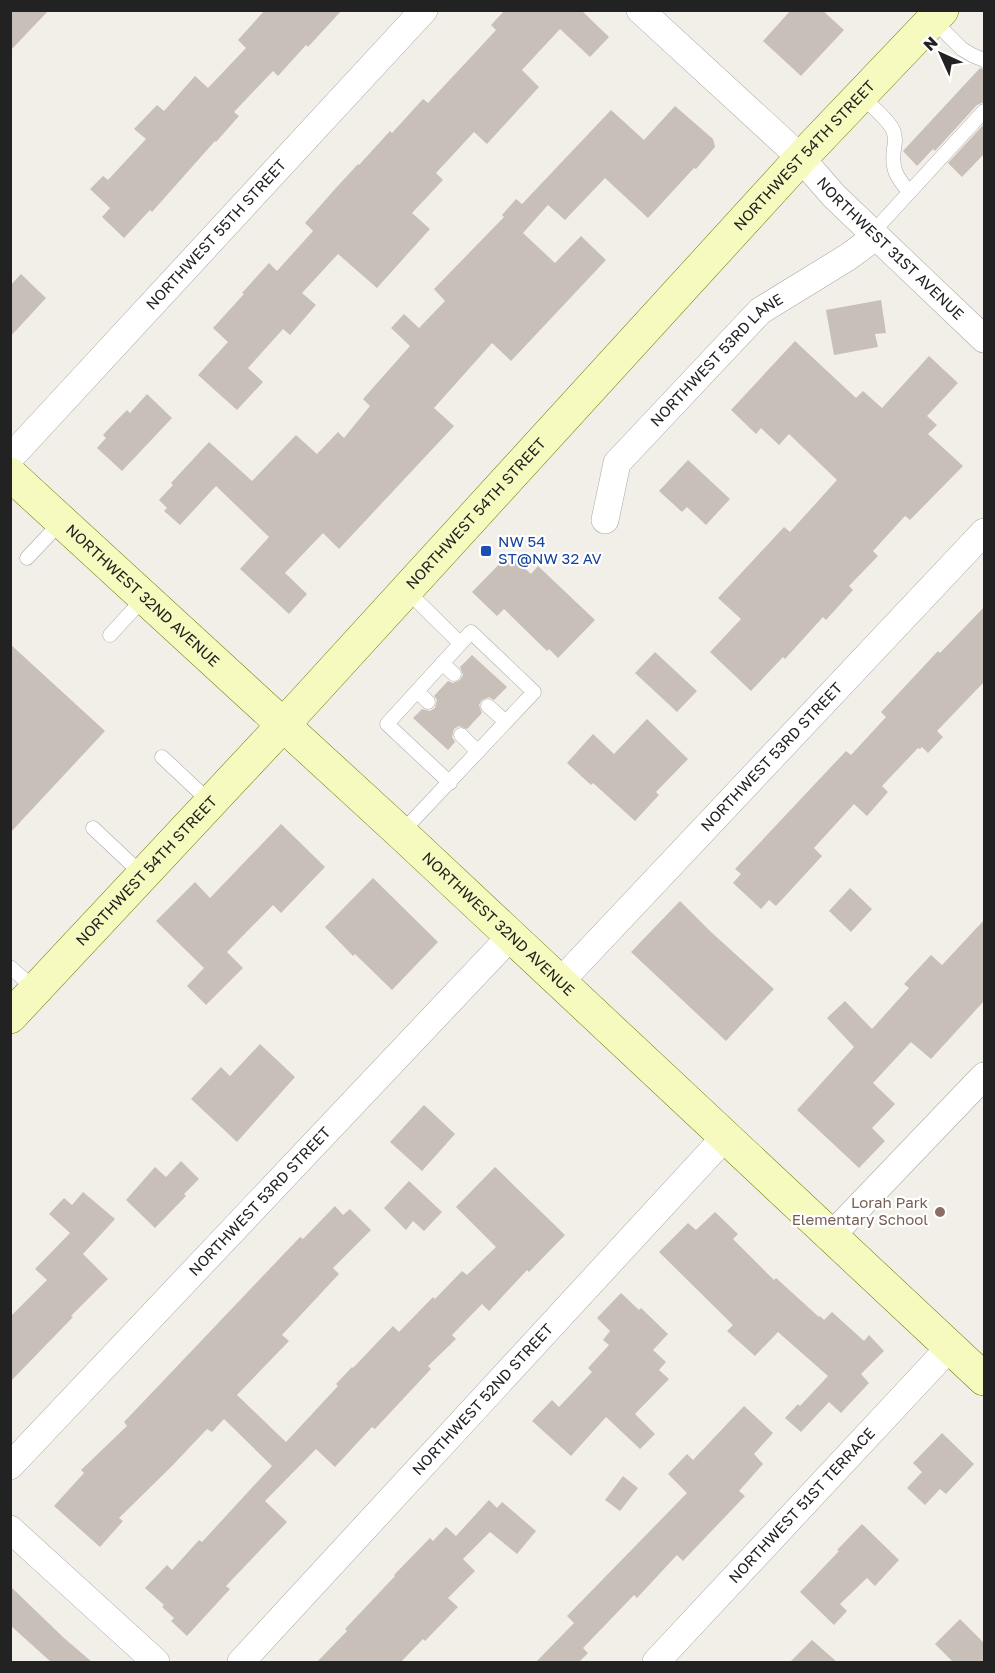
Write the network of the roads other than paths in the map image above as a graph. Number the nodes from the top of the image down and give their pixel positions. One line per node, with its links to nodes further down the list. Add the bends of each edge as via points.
1 (424, 10): 11 (street, NORTHWEST 55TH STREET)
2 (640, 10): 7 (street, NORTHWEST 31ST AVENUE)
3 (937, 15): 4 (lane, via 962,49); 5 (main road, NORTHWEST 54TH STREET)
4 (984, 60)
5 (861, 96): 7 (main road, NORTHWEST 54TH STREET); 8 (lane, via 893,129 894,169)
6 (984, 111): 8 (lane)
7 (801, 158): 9 (street, NORTHWEST 31ST AVENUE); 17 (main road, NORTHWEST 54TH STREET)
8 (909, 192): 9 (lane)
9 (874, 235): 10 (street, NORTHWEST 31ST AVENUE); 13 (street, NORTHWEST 53RD LANE, via 848,257 760,311 617,463)
10 (984, 339)
11 (10, 458)
12 (10, 474): 14 (main road, NORTHWEST 32ND AVENUE)
13 (605, 520)
14 (62, 521): 16 (lane); 18 (main road, NORTHWEST 32ND AVENUE)
15 (984, 532): 38 (street, NORTHWEST 53RD STREET)
16 (27, 558)
17 (406, 591): 20 (lane); 27 (main road, NORTHWEST 54TH STREET)
18 (145, 597): 19 (lane); 27 (main road, NORTHWEST 32ND AVENUE)
19 (110, 635)
20 (460, 643): 21 (lane); 26 (lane, via 471,632 534,692)
21 (442, 663): 22 (lane); 23 (lane)
22 (454, 674)
23 (417, 691): 24 (lane); 31 (lane, via 387,724)
24 (428, 702)
25 (488, 706): 26 (lane)
26 (506, 722): 29 (lane)
27 (284, 724): 32 (main road, NORTHWEST 54TH STREET); 34 (main road, NORTHWEST 32ND AVENUE)
28 (461, 735): 29 (lane)
29 (478, 752): 31 (lane)
30 (162, 757): 32 (lane)
31 (450, 783): 34 (lane)
32 (210, 802): 35 (main road, NORTHWEST 54TH STREET)
33 (93, 828): 35 (lane)
34 (401, 833): 36 (main road, NORTHWEST 32ND AVENUE)
35 (143, 875): 39 (main road, NORTHWEST 54TH STREET)
36 (511, 936): 38 (main road, NORTHWEST 32ND AVENUE); 46 (street, NORTHWEST 53RD STREET)
37 (10, 967): 39 (lane)
38 (560, 982): 42 (main road, NORTHWEST 32ND AVENUE)
39 (36, 990): 40 (main road, NORTHWEST 54TH STREET)
40 (10, 1017)
41 (984, 1077): 43 (street)
42 (725, 1137): 43 (main road, NORTHWEST 32ND AVENUE); 49 (street, NORTHWEST 52ND STREET)
43 (831, 1236): 44 (main road, NORTHWEST 32ND AVENUE)
44 (950, 1347): 45 (main road, NORTHWEST 32ND AVENUE); 50 (street, NORTHWEST 51ST TERRACE)
45 (984, 1379)
46 (10, 1466)
47 (10, 1530): 48 (street)
48 (156, 1662)
49 (241, 1662)
50 (656, 1662)

